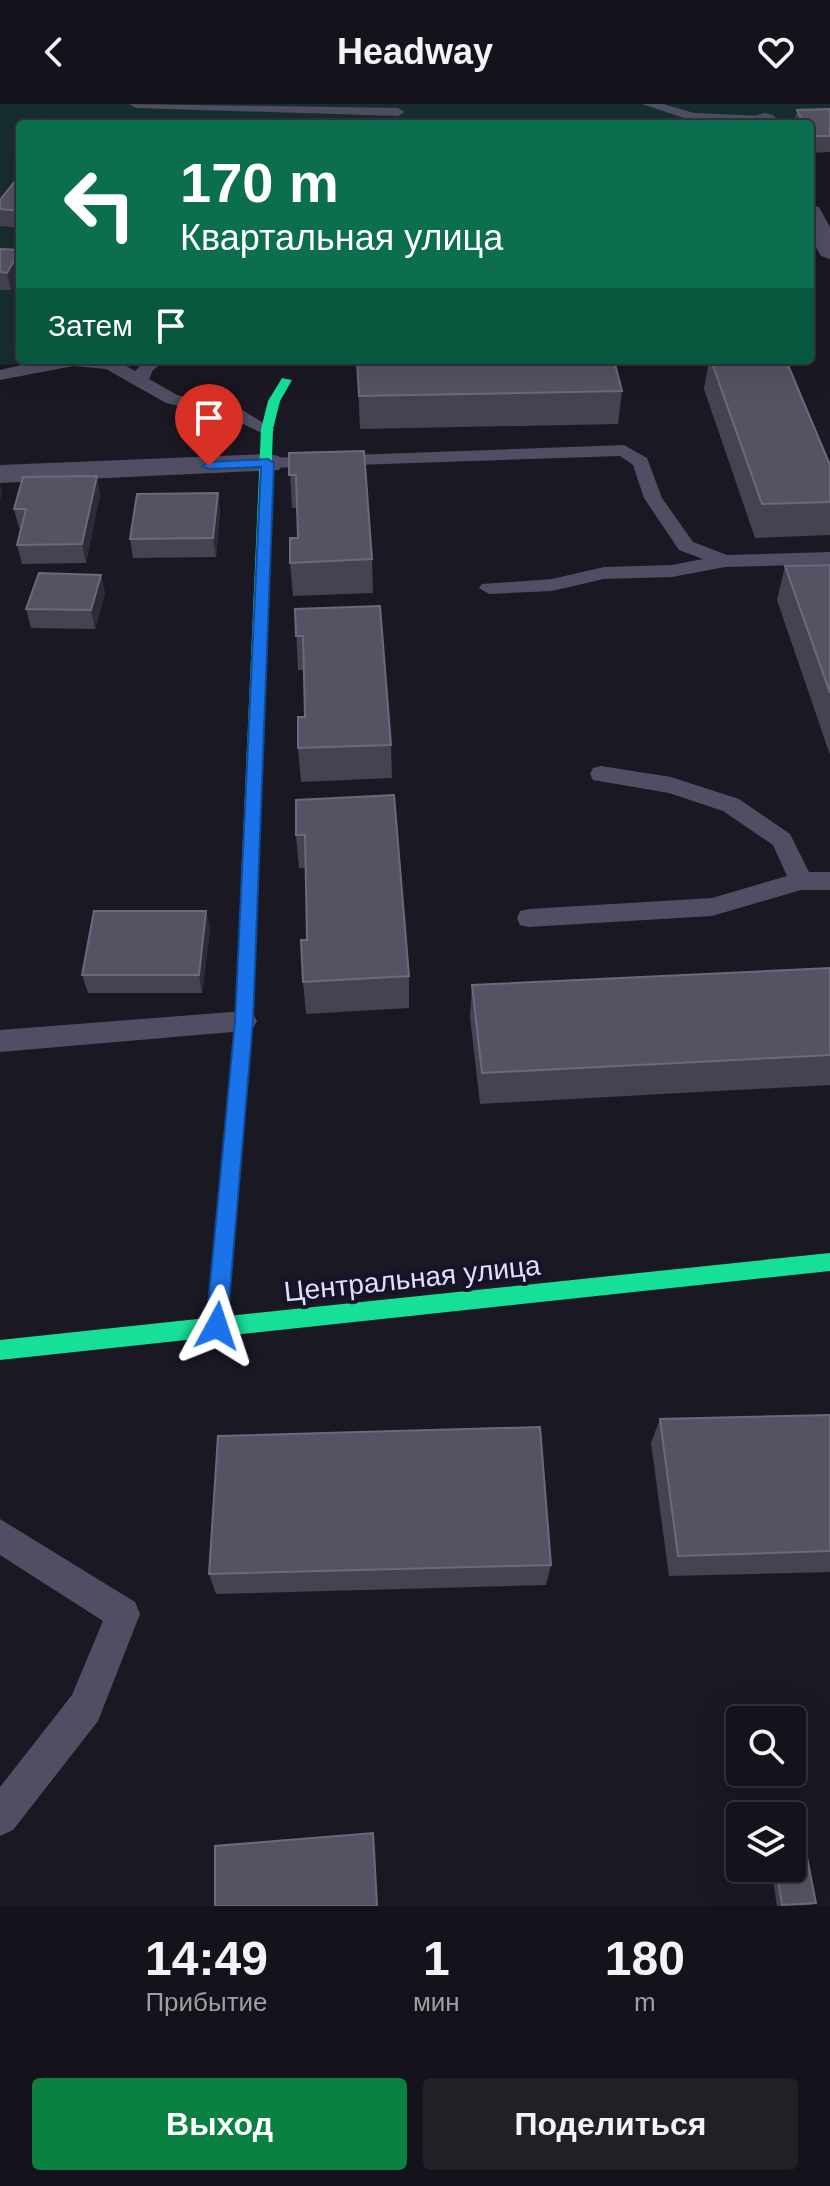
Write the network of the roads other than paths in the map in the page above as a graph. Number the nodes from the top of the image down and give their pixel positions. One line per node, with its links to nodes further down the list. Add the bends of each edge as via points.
1 (136, 104): 3 (lane)
2 (649, 104): 4 (lane, via 693,117)
3 (399, 113)
4 (738, 120)
5 (814, 220): 6 (street)
6 (830, 251)
7 (58, 364): 10 (lane)
8 (110, 364): 12 (lane)
9 (151, 364): 12 (lane)
10 (0, 375)
11 (286, 380): 13 (street, via 271,402)
12 (139, 382): 13 (lane, via 172,399 233,412)
13 (266, 430): 14 (street)
14 (268, 463): 15 (street); 17 (lane, via 624,450 641,462 653,498 686,546); 23 (street)
15 (0, 474)
16 (830, 558): 17 (lane)
17 (725, 561): 18 (lane, via 672,571 604,573 552,585)
18 (489, 588)
19 (601, 774): 20 (lane, via 671,785 731,805 782,840)
20 (801, 881): 21 (lane); 22 (lane, via 712,907)
21 (830, 881)
22 (529, 918)
23 (244, 1021): 24 (lane); 26 (street)
24 (0, 1041)
25 (830, 1262): 26 (street, Центральная улица)
26 (217, 1326): 27 (street, Центральная улица)
27 (0, 1350)
28 (0, 1536): 29 (lane, via 123,1614 85,1708)
29 (0, 1817)

